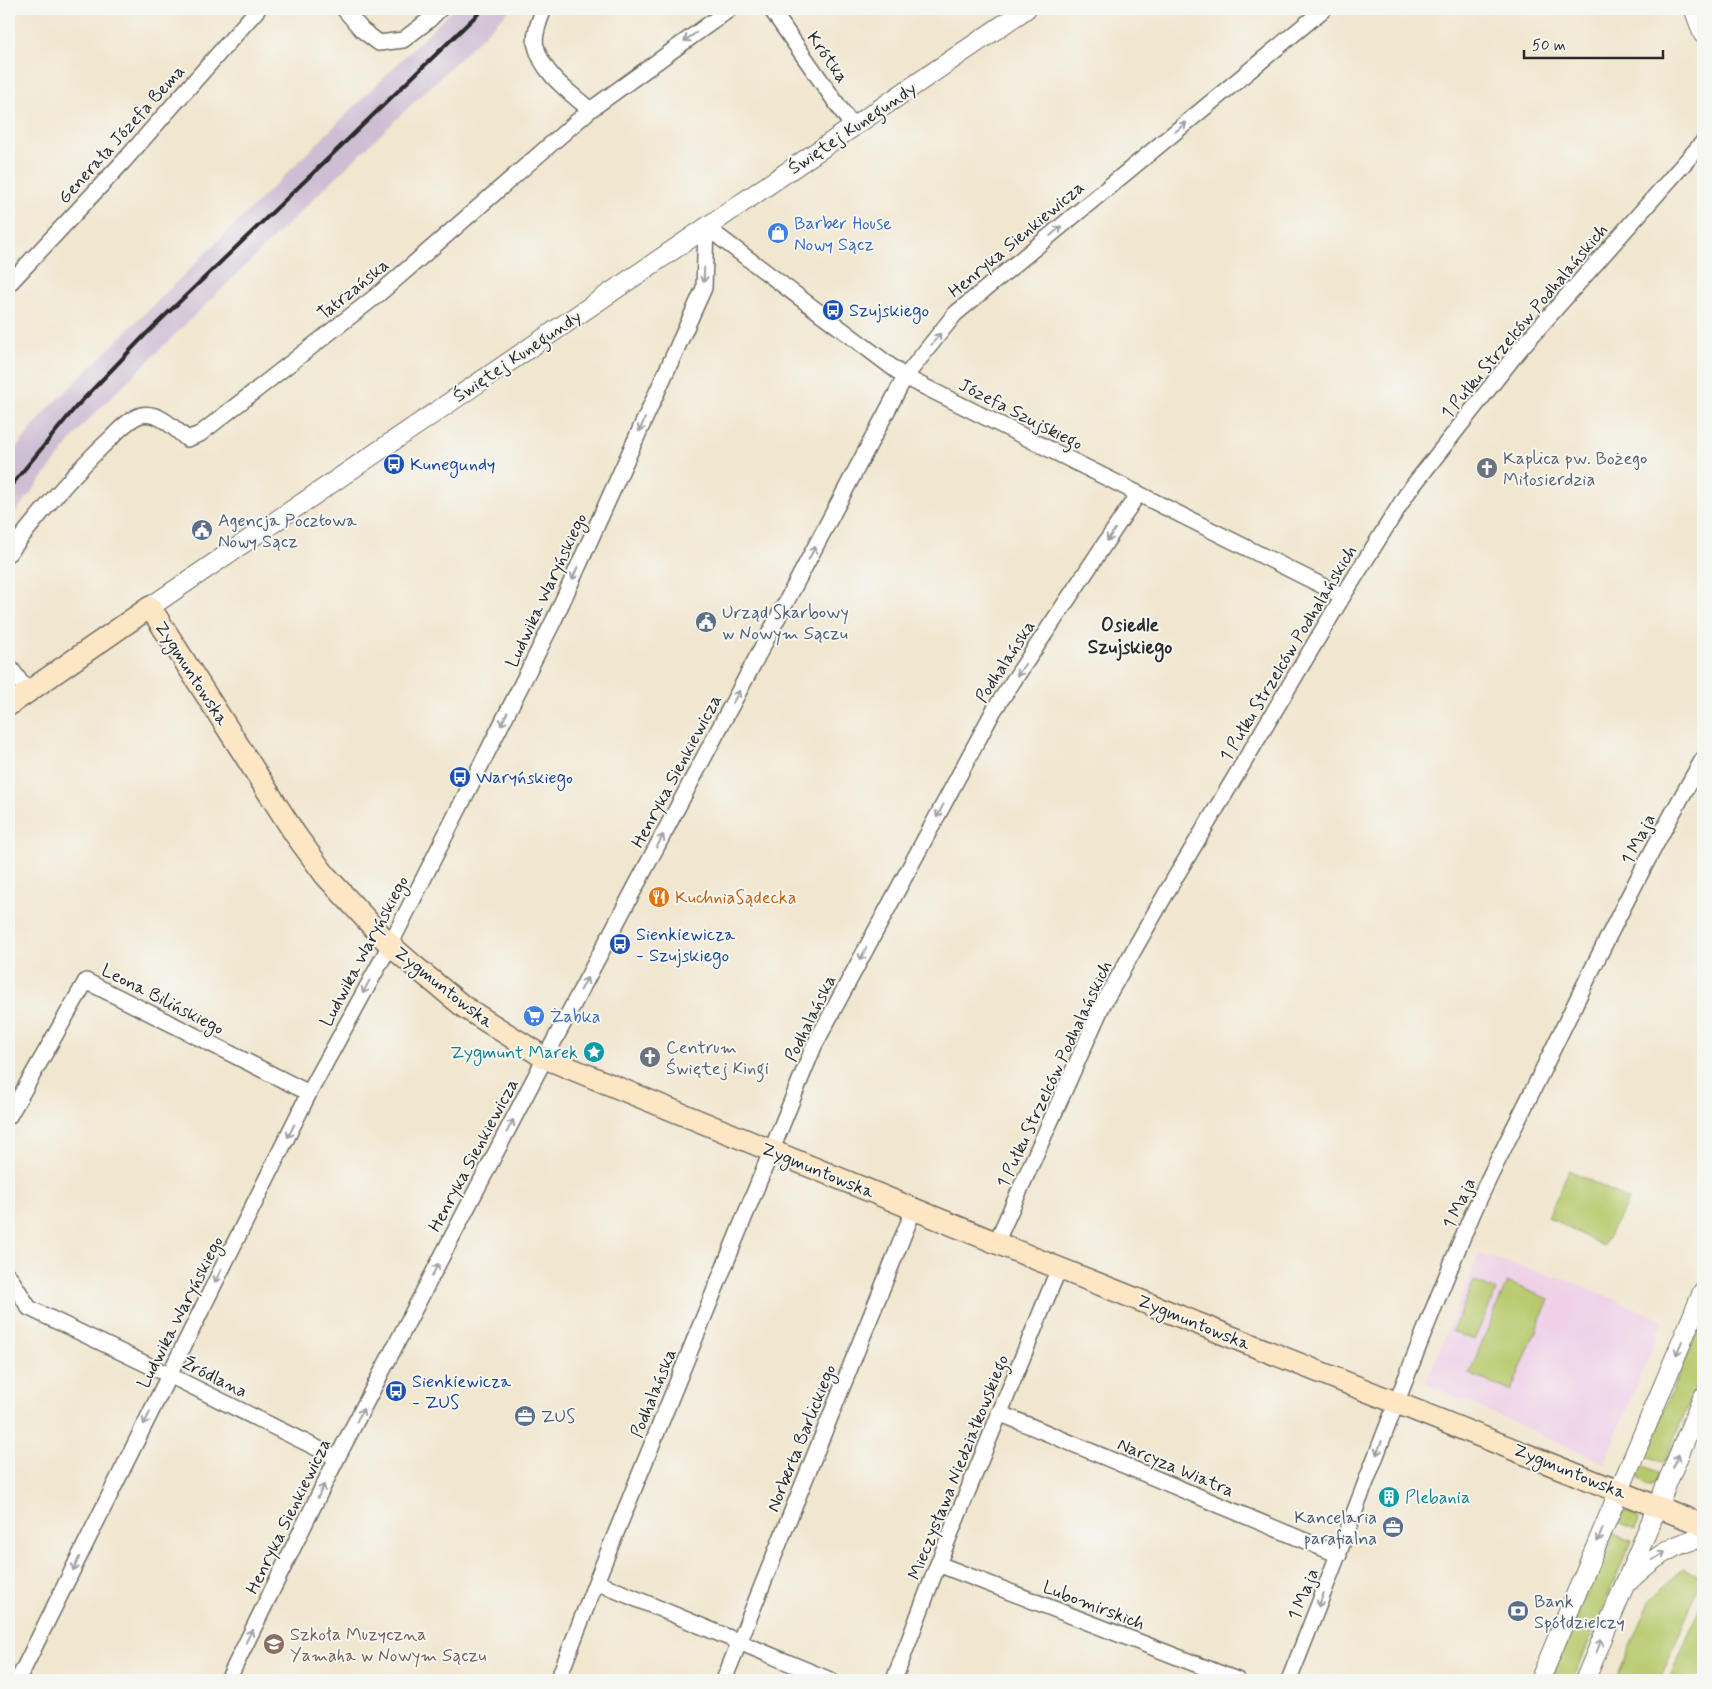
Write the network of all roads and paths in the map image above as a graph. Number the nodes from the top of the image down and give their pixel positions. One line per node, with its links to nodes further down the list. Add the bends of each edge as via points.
1 (258, 9): 15 (street, Generała Józefa Bema, via 123,162)
2 (344, 9): 3 (street, via 362,30 379,43 403,40)
3 (440, 9)
4 (544, 9): 11 (street, via 535,46 548,73)
5 (730, 9): 11 (street, Tatrzańska, one-way to 11)
6 (771, 9): 12 (street, Krótka)
7 (1026, 9): 12 (street, Świętej Kunegundy)
8 (1324, 9): 16 (street, Henryka Sienkiewicza, one-way to 8, via 955,314)
9 (1694, 9): 10 (street)
10 (1703, 34)
11 (590, 110): 18 (street, Tatrzańska, via 380,293 200,434 187,439 158,416 142,415 126,423 91,456)
12 (853, 127): 14 (street, Świętej Kunegundy)
13 (1703, 142): 19 (street, 1 Pułku Strzelców Podhalańskich, via 1514,357 1408,492)
14 (706, 227): 16 (street, Józefa Szujskiego); 20 (street, Świętej Kunegundy); 25 (street, Ludwika Waryńskiego, one-way to 25, via 704,288 554,620)
15 (9, 284)
16 (905, 377): 17 (street, Józefa Szujskiego); 26 (street, Henryka Sienkiewicza, one-way to 16)
17 (1138, 494): 19 (street, Józefa Szujskiego); 29 (street, Podhalańska, one-way to 29, via 994,710 814,1046)
18 (9, 553)
19 (1343, 596): 31 (street, 1 Pułku Strzelców Podhalańskich, via 1103,1004)
20 (150, 607): 22 (main road, Świętej Kunegundy); 25 (main road, Zygmuntowska, via 295,834 325,875)
21 (9, 666): 22 (street)
22 (27, 691): 23 (main road, Świętej Kunegundy)
23 (9, 705)
24 (1703, 759): 37 (street, 1 Maja, via 1581,992 1470,1220)
25 (390, 945): 26 (main road, Zygmuntowska, via 464,1007); 27 (street, Ludwika Waryńskiego, one-way to 27)
26 (545, 1058): 29 (main road, Zygmuntowska); 39 (street, Henryka Sienkiewicza, one-way to 26)
27 (310, 1094): 28 (street, Leona Bilińskiego, via 86,981); 35 (street, Ludwika Waryńskiego, one-way to 35)
28 (9, 1116)
29 (773, 1151): 30 (main road, Zygmuntowska); 46 (street, Podhalańska)
30 (914, 1210): 31 (main road, Zygmuntowska); 48 (street, Norberta Barlickiego)
31 (996, 1243): 32 (main road, Zygmuntowska)
32 (1060, 1268): 37 (main road, Zygmuntowska); 38 (street, Mieczysława Niedziałkowskiego)
33 (9, 1276): 35 (street, Źródlana, via 29,1308)
34 (1703, 1291): 40 (street, one-way to 40)
35 (169, 1374): 39 (street, Źródlana); 49 (street, Ludwika Waryńskiego, one-way to 49)
36 (1703, 1397): 41 (street, one-way to 36)
37 (1396, 1403): 40 (main road, Zygmuntowska); 44 (street, 1 Maja, one-way to 44)
38 (999, 1413): 44 (street, Narcyza Wiatra); 45 (street, Mieczysława Niedziałkowskiego)
39 (337, 1458): 50 (street, Henryka Sienkiewicza, one-way to 39)
40 (1619, 1490): 41 (main road, Zygmuntowska); 57 (street, one-way to 57)
41 (1658, 1506): 42 (main road, Zygmuntowska); 47 (street)
42 (1703, 1525)
43 (1703, 1538): 47 (street, one-way to 43, via 1652,1560 1675,1546)
44 (1339, 1555): 56 (street, 1 Maja, one-way to 56)
45 (938, 1564): 54 (street, Mieczysława Niedziałkowskiego); 55 (street, Lubomirskich)
46 (596, 1582): 48 (street); 51 (street, Podhalańska)
47 (1623, 1587): 58 (street, one-way to 47)
48 (739, 1642): 52 (street, Norberta Barlickiego); 53 (street)
49 (18, 1680)
50 (228, 1680)
51 (558, 1680)
52 (724, 1680)
53 (830, 1680)
54 (894, 1680)
55 (1237, 1680)
56 (1288, 1680)
57 (1540, 1680)
58 (1585, 1680)

